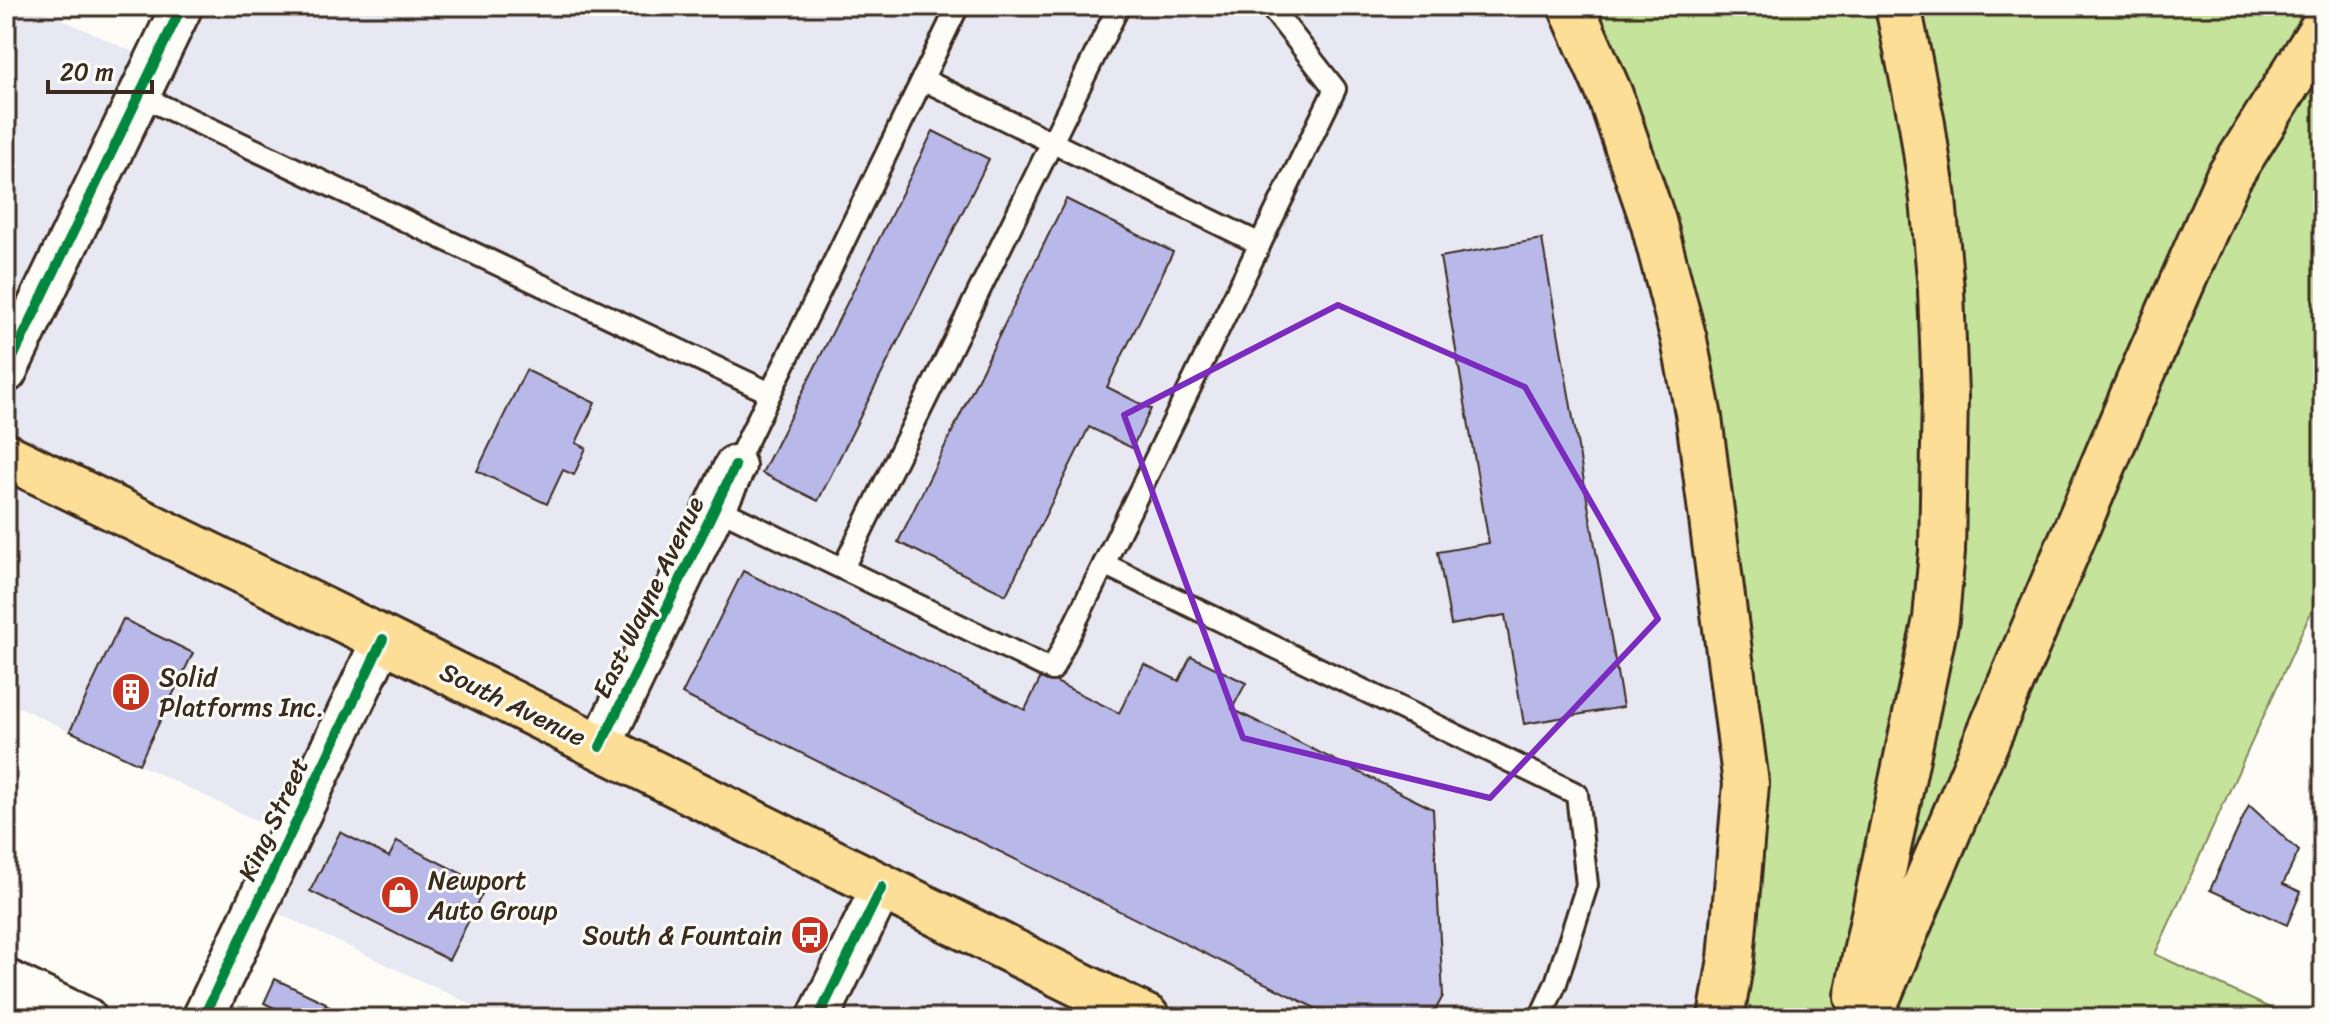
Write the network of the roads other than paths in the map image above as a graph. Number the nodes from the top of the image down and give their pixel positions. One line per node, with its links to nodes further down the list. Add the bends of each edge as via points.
1 (182, 6): 9 (street)
2 (958, 6): 8 (lane)
3 (1119, 6): 10 (lane)
4 (1270, 6): 11 (lane, via 1335,89)
5 (1571, 6): 28 (main road, via 1610,95 1653,221 1699,418 1746,784)
6 (1898, 6): 29 (main road, via 1922,124 1940,275 1945,396 1942,551 1936,619)
7 (2323, 27): 30 (main road, via 2227,180)
8 (922, 79): 10 (lane); 13 (lane)
9 (139, 95): 12 (street); 13 (lane)
10 (1052, 143): 11 (lane); 18 (lane)
11 (1260, 244): 17 (lane)
12 (6, 372)
13 (770, 393): 15 (lane)
14 (6, 456): 19 (main road, South Avenue)
15 (735, 466): 16 (street, East Wayne Avenue)
16 (715, 507): 18 (lane); 20 (street, East Wayne Avenue)
17 (1104, 564): 18 (lane, via 1052,670); 27 (lane, via 1577,794 1587,885)
18 (843, 568)
19 (383, 639): 20 (main road, South Avenue); 24 (street, King Street)
20 (600, 747): 21 (main road, South Avenue)
21 (882, 887): 25 (street); 26 (main road, South Avenue)
22 (6, 980): 23 (street)
23 (86, 1018)
24 (203, 1018)
25 (818, 1018)
26 (1147, 1018)
27 (1540, 1018)
28 (1721, 1018)
29 (1853, 1018)
30 (1869, 1018)

